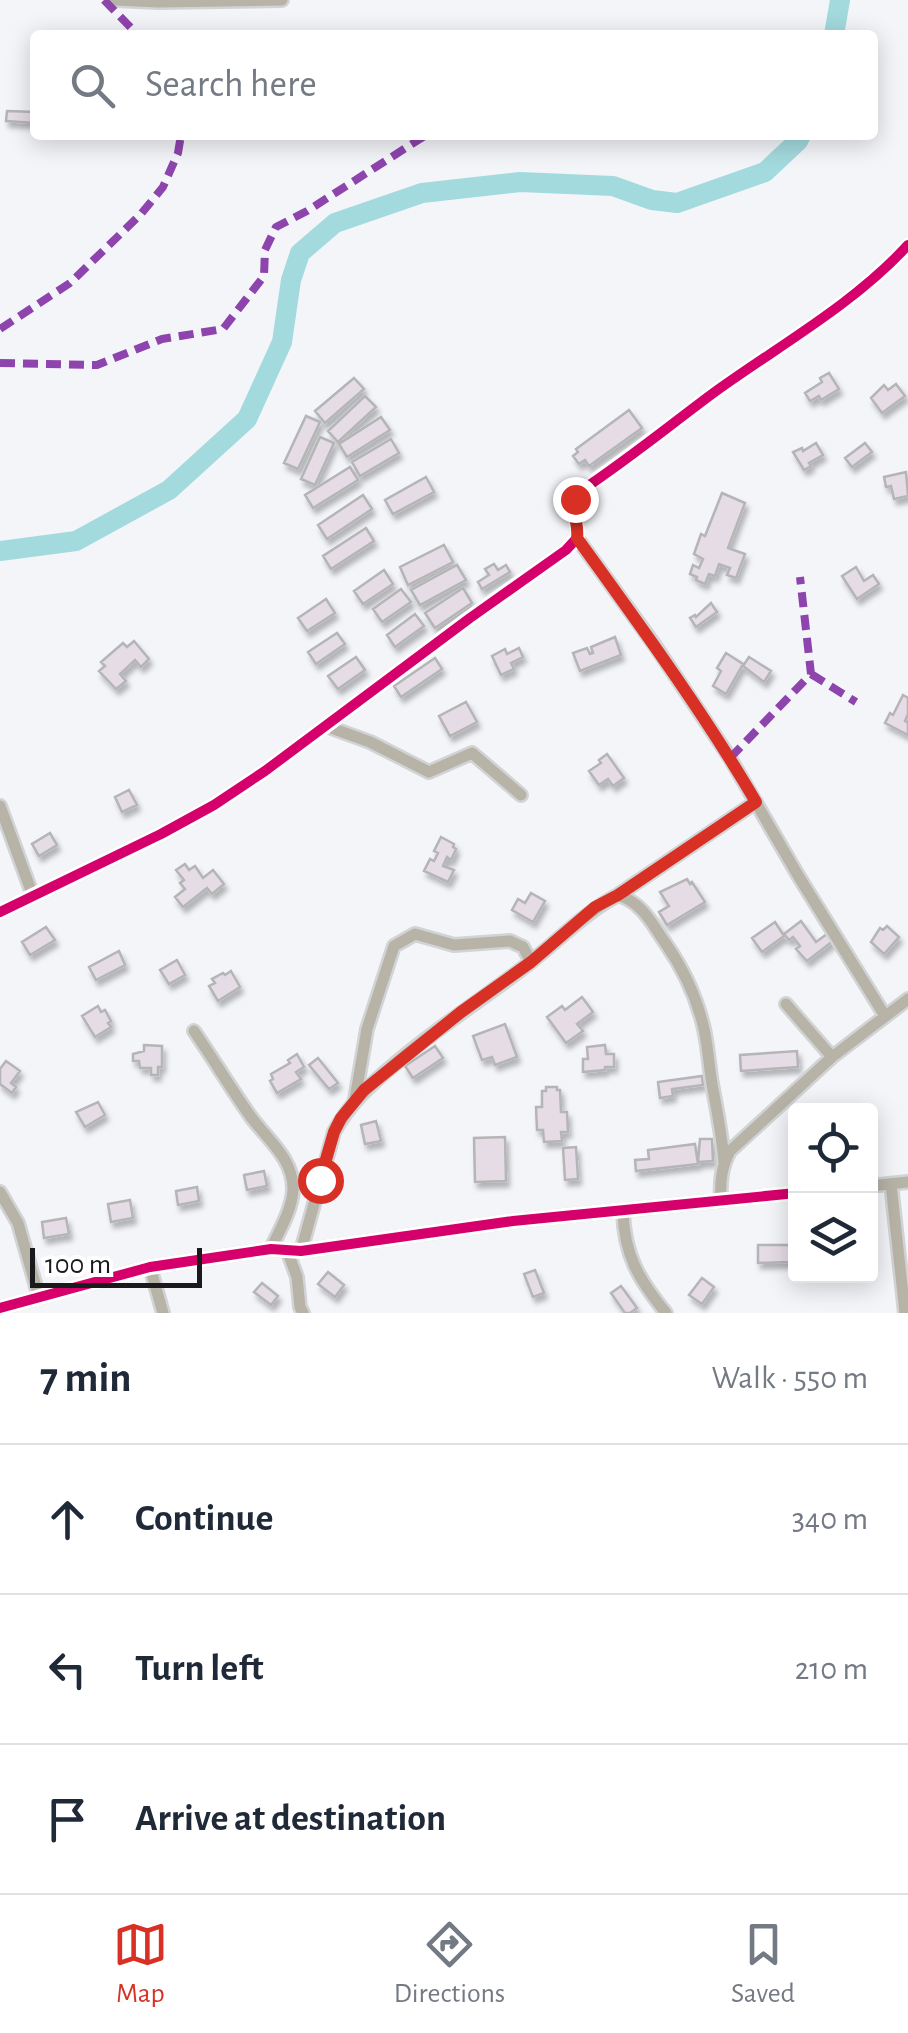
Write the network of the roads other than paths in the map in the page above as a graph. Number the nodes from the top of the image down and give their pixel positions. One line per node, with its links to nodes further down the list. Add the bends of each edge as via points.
1 (115, 0): 2 (street)
2 (282, 0)
3 (908, 244): 4 (street, via 842,302 582,490 573,512)
4 (577, 538): 5 (street); 7 (street)
5 (326, 726): 6 (street, via 430,772 472,753); 10 (street, via 214,805)
6 (522, 795)
7 (756, 802): 9 (street); 15 (street)
8 (0, 806): 10 (street)
9 (618, 895): 12 (street); 19 (street, via 636,904 686,974 704,1029)
10 (32, 896): 11 (street)
11 (0, 912)
12 (531, 962): 18 (street, via 411,1050); 18 (street, via 510,941 454,945 416,934 394,946 367,1028)
13 (908, 999): 15 (street)
14 (786, 1004): 17 (street)
15 (885, 1016): 17 (street)
16 (194, 1032): 27 (street, via 289,1170 293,1195)
17 (832, 1057): 19 (street)
18 (354, 1104): 29 (street, via 334,1132)
19 (724, 1162): 25 (street)
20 (908, 1182): 21 (street)
21 (891, 1184): 22 (street); 36 (street)
22 (878, 1185)
23 (0, 1192): 31 (street, via 18,1223)
24 (788, 1194): 25 (street)
25 (721, 1201): 26 (street)
26 (622, 1211): 29 (street); 35 (street, via 634,1264)
27 (272, 1249): 28 (street); 30 (street)
28 (287, 1250): 29 (street); 34 (street)
29 (302, 1250)
30 (150, 1268): 31 (street); 33 (street)
31 (40, 1298): 32 (street)
32 (0, 1308)
33 (163, 1313)
34 (303, 1313)
35 (666, 1313)
36 (905, 1313)

